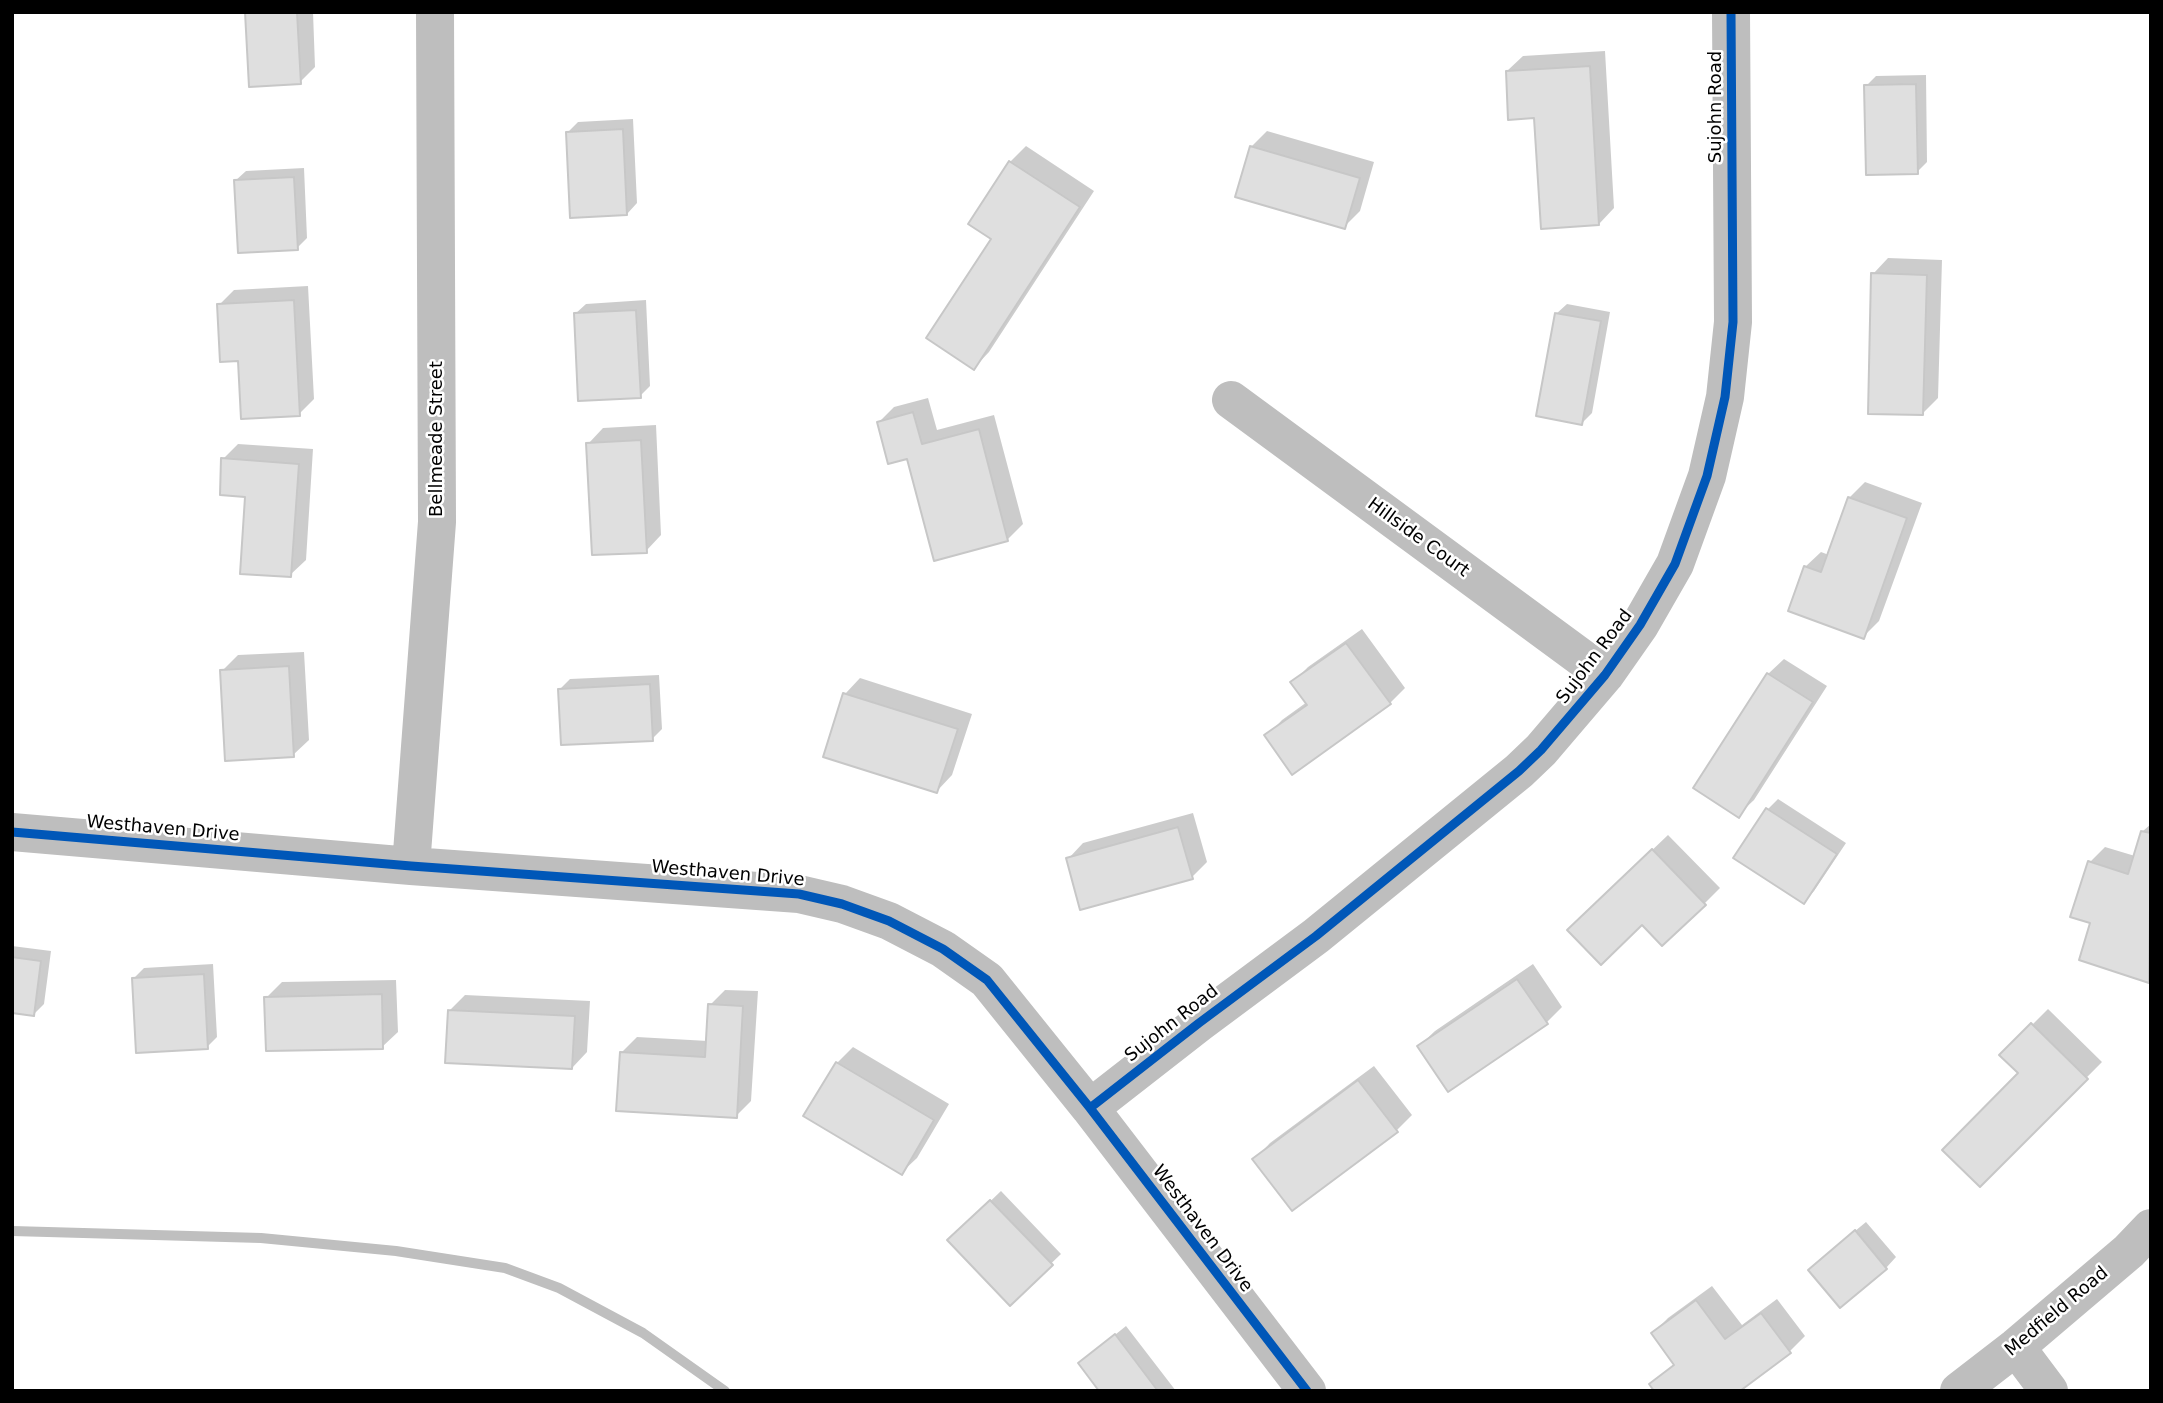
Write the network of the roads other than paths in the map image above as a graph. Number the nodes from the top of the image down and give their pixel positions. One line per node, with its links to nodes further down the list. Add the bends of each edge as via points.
1 (435, 12): 6 (street, Bellmeade Street, via 437,522)
2 (1731, 12): 4 (street, Sujohn Road, via 1733,322 1725,397 1707,476 1675,564)
3 (1231, 400): 4 (street, Hillside Court)
4 (1605, 675): 7 (street, Sujohn Road, via 1519,771 1316,936)
5 (12, 832): 6 (street, Westhaven Drive)
6 (411, 866): 7 (street, Westhaven Drive, via 799,894 854,908 943,949 988,980)
7 (1090, 1108): 10 (street, Westhaven Drive)
8 (2151, 1228): 9 (street, Medfield Road)
9 (2016, 1347): 11 (street, Medfield Road); 12 (street)
10 (1307, 1391)
11 (1959, 1391)
12 (2049, 1391)

